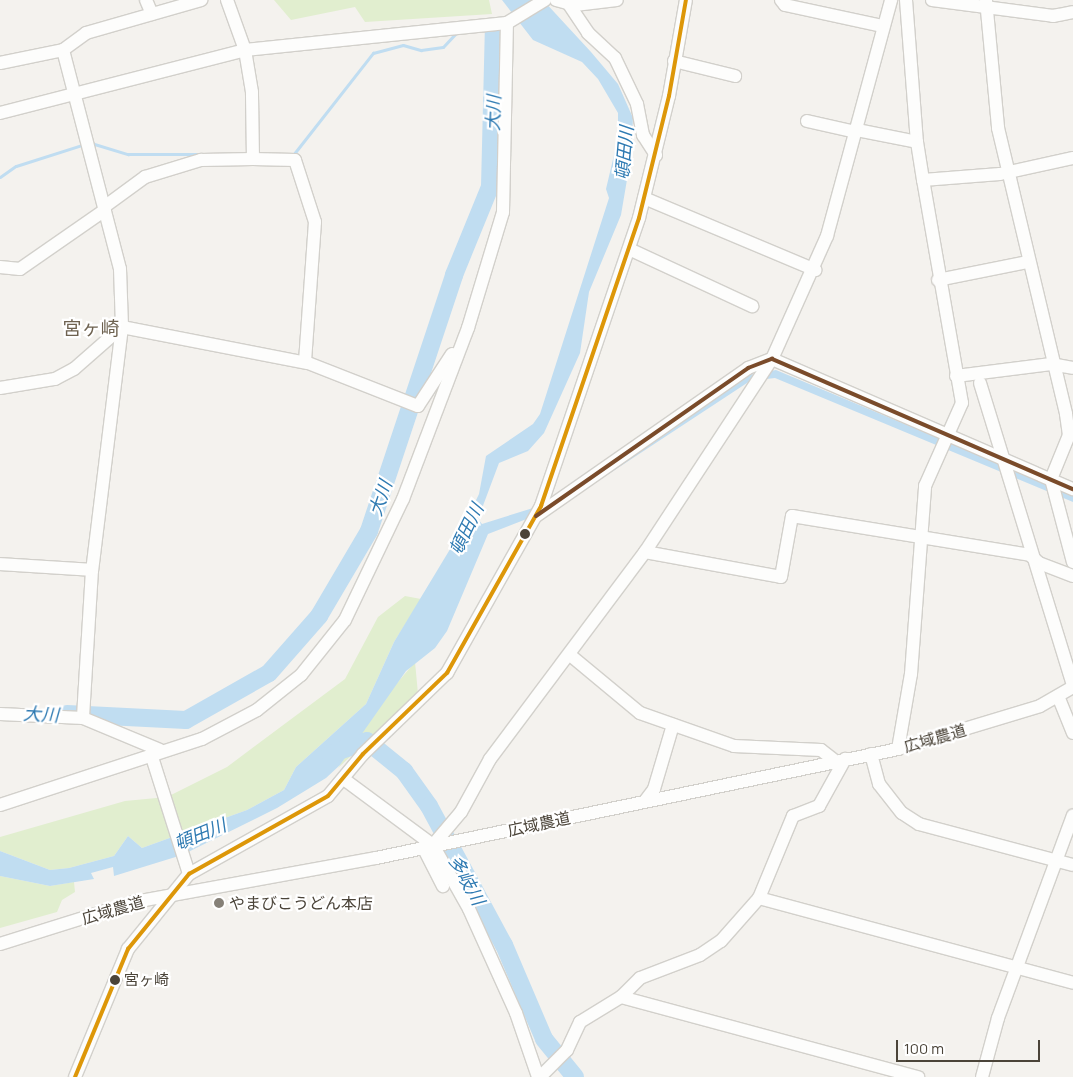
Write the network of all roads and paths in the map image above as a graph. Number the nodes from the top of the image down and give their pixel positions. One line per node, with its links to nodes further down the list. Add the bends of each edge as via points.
1 (146, 0): 14 (street)
2 (201, 0): 14 (street)
3 (227, 0): 18 (street)
4 (545, 0): 15 (street)
5 (617, 0): 11 (street)
6 (686, 0): 19 (street)
7 (781, 0): 16 (street, via 785,5)
8 (891, 0): 16 (street)
9 (906, 0): 26 (street)
10 (932, 0): 12 (street)
11 (562, 2): 27 (street, via 615,58 637,104 643,135)
12 (986, 4): 13 (street, via 1053,16); 30 (street, via 998,128)
13 (1073, 12)
14 (152, 14): 17 (street, via 86,33)
15 (510, 21): 18 (street); 41 (street, via 505,202)
16 (882, 26): 25 (street)
17 (63, 50): 20 (street); 22 (street)
18 (245, 50): 22 (street); 29 (street, via 252,92)
19 (674, 61): 21 (street); 27 (street)
20 (0, 63)
21 (735, 76)
22 (74, 94): 23 (street); 33 (street)
23 (0, 112)
24 (807, 121): 25 (street)
25 (856, 131): 26 (street); 37 (street)
26 (917, 142): 31 (street)
27 (656, 155): 32 (street)
28 (1073, 158): 30 (street)
29 (253, 159): 33 (street, via 201,160 145,177); 43 (street, via 295,160 315,222)
30 (1007, 172): 31 (street); 35 (street)
31 (923, 180): 38 (street)
32 (644, 198): 34 (street); 37 (street)
33 (105, 209): 36 (street, via 20,269); 40 (street, via 120,269)
34 (629, 249): 39 (street); 53 (street)
35 (1027, 262): 38 (street); 44 (street)
36 (0, 267)
37 (815, 270): 42 (street)
38 (938, 280): 46 (street)
39 (752, 306)
40 (122, 327): 43 (street); 48 (street, via 74,369 55,379); 59 (street)
41 (468, 328): 43 (street, via 418,406); 69 (street, via 384,545 361,592 322,651 301,675 257,710 202,739)
42 (772, 360): 49 (street); 53 (street, via 748,368); 55 (street)
43 (305, 362)
44 (1051, 364): 45 (street); 46 (street); 51 (street, via 1069,435)
45 (1073, 368)
46 (956, 376): 49 (street, via 962,403)
47 (980, 383): 50 (street)
48 (0, 388)
49 (949, 434): 50 (street); 54 (street, via 925,486)
50 (1001, 457): 51 (street); 56 (street)
51 (1052, 480): 52 (street); 57 (street)
52 (1073, 489)
53 (538, 511): 72 (street, via 447,673 363,754)
54 (920, 535): 55 (street, via 792,516 781,577); 56 (street); 68 (street, via 910,674)
55 (646, 552): 61 (street)
56 (1030, 554): 60 (street, via 1039,563); 62 (street)
57 (1073, 562)
58 (0, 564): 59 (street)
59 (92, 570): 65 (street)
60 (1073, 576)
61 (570, 655): 66 (street, via 631,709); 76 (street, via 490,759 461,812)
62 (1073, 686): 63 (street, 広域農道)
63 (1058, 696): 67 (street); 68 (street, 広域農道, via 1004,718)
64 (0, 714): 65 (street)
65 (83, 718): 69 (street)
66 (674, 725): 71 (street, via 734,746 821,750); 73 (street, via 654,789)
67 (1073, 733)
68 (898, 749): 70 (street, 広域農道)
69 (156, 752): 74 (street); 79 (street)
70 (871, 754): 71 (street, 広域農道); 77 (street, via 884,792 902,814 919,824)
71 (840, 760): 73 (street, 広域農道); 82 (street, via 819,806 793,816)
72 (345, 780): 76 (street); 79 (street, via 328,796)
73 (645, 801): 76 (street, 広域農道)
74 (0, 805)
75 (1073, 815): 77 (street)
76 (428, 846): 80 (street); 81 (street, 広域農道); 88 (street, via 469,909 516,1013)
77 (1057, 861): 78 (street); 84 (street)
78 (1073, 865)
79 (189, 874): 81 (street)
80 (443, 886)
81 (172, 894): 83 (street, 広域農道); 87 (street, via 128,949)
82 (759, 898): 84 (street); 86 (street, via 721,941 700,955 640,978)
83 (0, 944)
84 (1018, 968): 85 (street); 90 (street, via 998,1018)
85 (1073, 983)
86 (621, 996): 88 (street, via 580,1022 567,1050); 89 (street)
87 (75, 1077)
88 (539, 1077)
89 (918, 1077)
90 (982, 1077)

